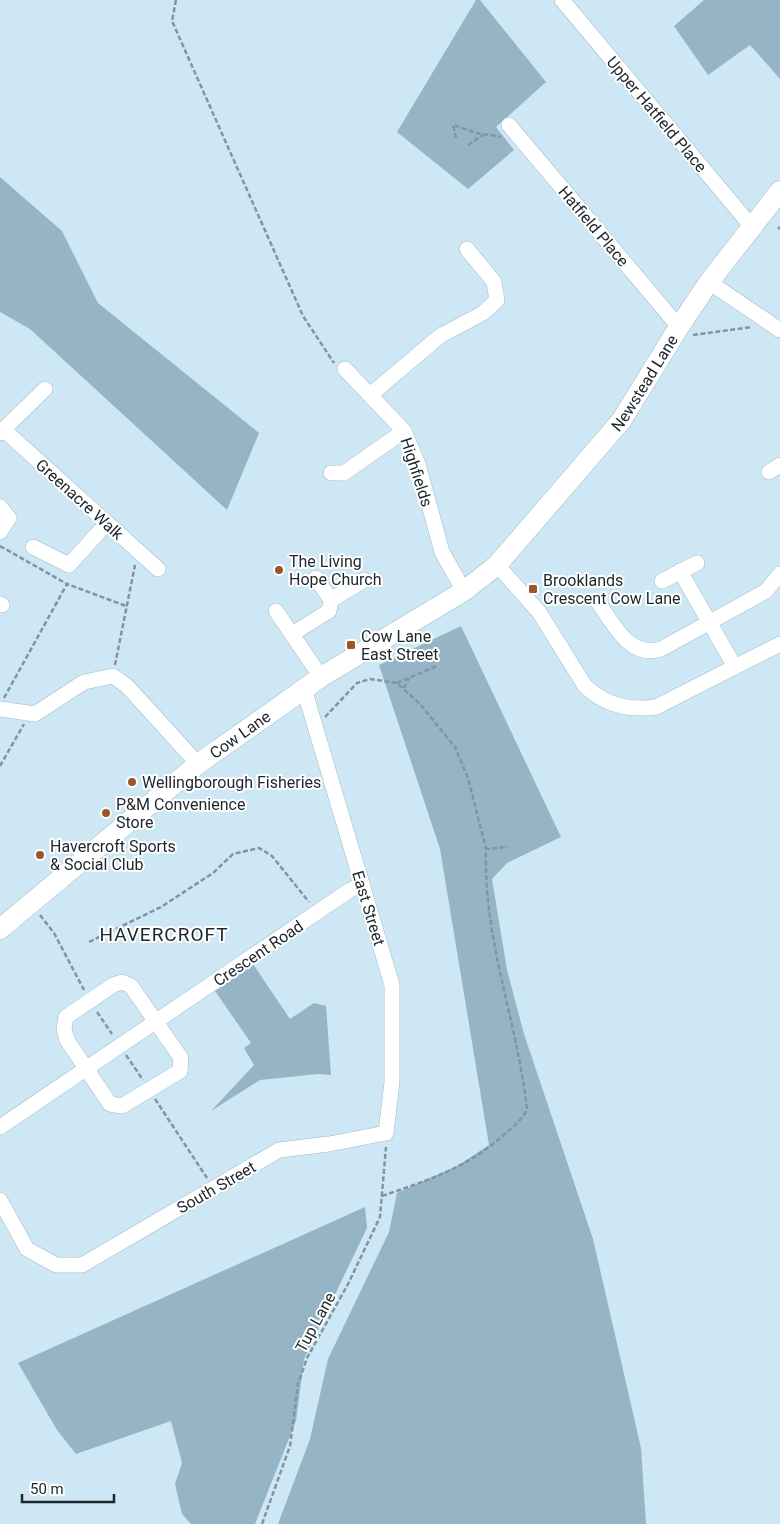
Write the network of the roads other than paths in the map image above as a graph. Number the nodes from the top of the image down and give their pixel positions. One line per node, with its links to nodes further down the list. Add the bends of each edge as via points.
1 (562, 0): 4 (street, Upper Hatfield Place)
2 (511, 127): 7 (street, Hatfield Place)
3 (780, 191): 4 (main road, Newstead Lane)
4 (752, 227): 6 (main road, Newstead Lane)
5 (467, 249): 11 (street, via 494,282 498,300 483,313 440,336)
6 (710, 282): 7 (main road, Newstead Lane); 8 (street)
7 (677, 330): 20 (main road, Newstead Lane, via 620,421)
8 (780, 330)
9 (345, 369): 11 (street, Highfields)
10 (45, 389): 12 (street)
11 (370, 395): 13 (street, Highfields)
12 (1, 431): 16 (street, Greenacre Walk)
13 (404, 431): 14 (street, via 344,473); 27 (street, Highfields, via 418,464 442,552)
14 (331, 473)
15 (0, 506): 17 (street, via 8,518)
16 (107, 523): 18 (street, via 69,565); 21 (street, Greenacre Walk)
17 (0, 532)
18 (33, 547)
19 (697, 563): 22 (street)
20 (497, 565): 27 (main road, Cow Lane); 34 (street, via 539,612 585,686 606,701 638,710 656,708)
21 (161, 571)
22 (680, 572): 26 (street); 31 (street)
23 (780, 574): 31 (street, via 766,591)
24 (316, 578): 28 (street)
25 (364, 580): 28 (street)
26 (662, 581)
27 (464, 592): 35 (main road, Cow Lane)
28 (331, 600): 32 (street, via 329,611)
29 (598, 602): 31 (street, via 625,640 651,652)
30 (276, 611): 32 (street)
31 (709, 622): 34 (street)
32 (292, 634): 35 (street)
33 (780, 644): 34 (street)
34 (735, 667)
35 (321, 677): 36 (main road, Cow Lane)
36 (304, 689): 38 (main road, Cow Lane); 39 (street, East Street)
37 (0, 707): 38 (street, via 35,714 84,682 113,676 127,686)
38 (198, 764): 40 (main road, Cow Lane)
39 (361, 886): 41 (street, Crescent Road, via 350,890); 44 (street, East Street, via 392,985 392,1082)
40 (0, 929)
41 (156, 1022): 42 (street, Crescent Road); 42 (street, via 131,986 122,982 112,985 66,1017 64,1029 67,1040); 42 (street, via 181,1058 180,1071 122,1106 110,1104)
42 (87, 1068): 43 (street, Crescent Road)
43 (0, 1126)
44 (386, 1133): 45 (street, South Street, via 279,1150 82,1265 56,1265 27,1250)
45 (0, 1200)

